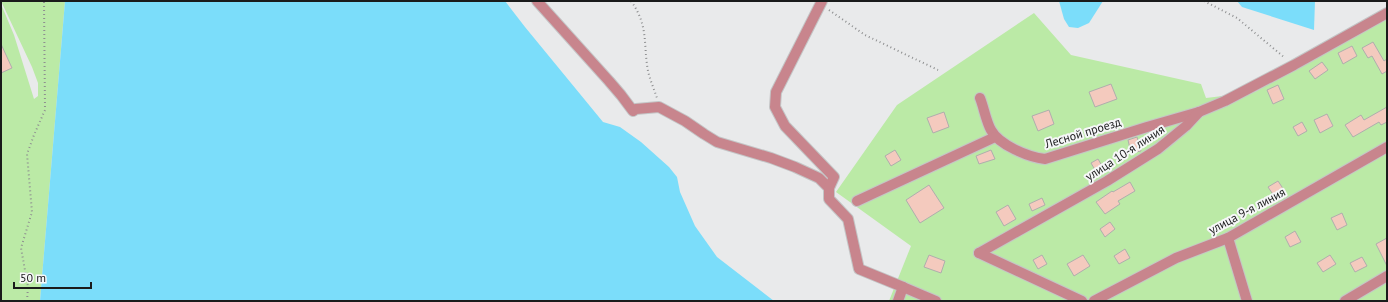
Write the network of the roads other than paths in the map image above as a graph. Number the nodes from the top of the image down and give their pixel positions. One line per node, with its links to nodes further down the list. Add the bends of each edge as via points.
1 (537, 1): 8 (street, via 610,81 633,112 636,109 659,107 717,142 795,167 819,178)
2 (821, 3): 8 (street, via 776,92 775,107 785,126 834,177)
3 (1387, 13): 5 (street, улица 10-я линия, via 1294,65)
4 (980, 98): 6 (street)
5 (1199, 112): 6 (street, Лесной проезд, via 1045,159 1021,152); 15 (street, улица 10-я линия, via 1158,149 1107,181 979,253)
6 (995, 137): 9 (street)
7 (1387, 147): 10 (street, улица 9-я линия)
8 (829, 188): 12 (street, via 829,199 848,219 859,270)
9 (857, 201)
10 (1228, 238): 16 (street, улица 9-я линия, via 1176,258); 17 (street)
11 (1387, 276): 18 (street)
12 (903, 287): 13 (street); 14 (street)
13 (898, 301)
14 (936, 301)
15 (1082, 301)
16 (1094, 301)
17 (1246, 301)
18 (1345, 301)

